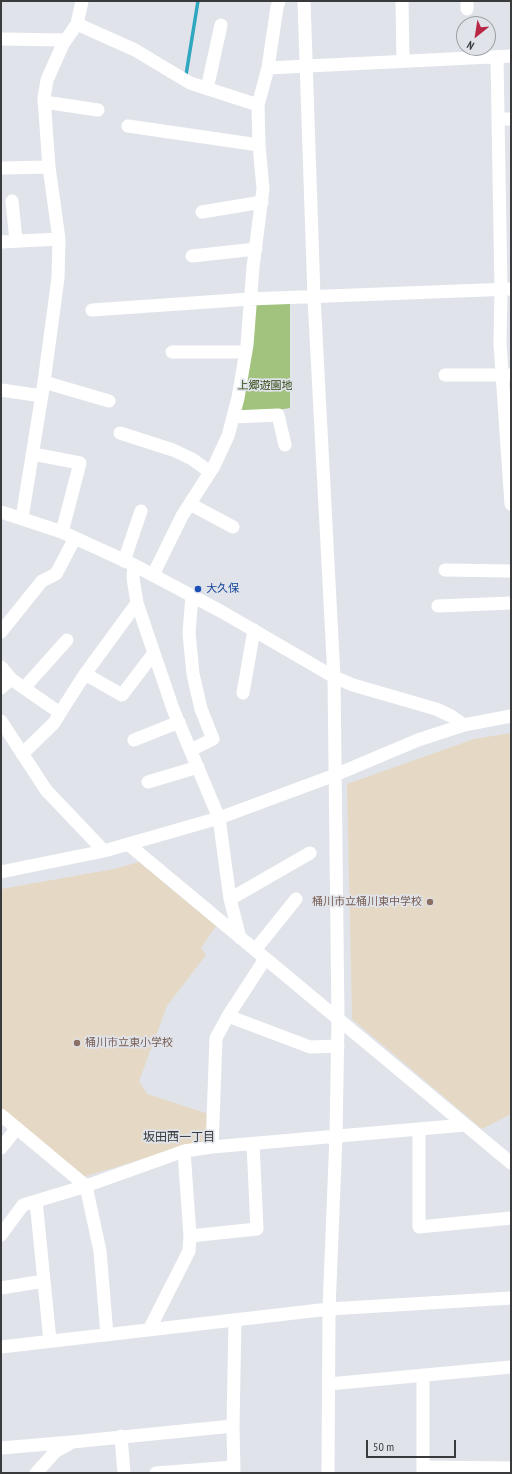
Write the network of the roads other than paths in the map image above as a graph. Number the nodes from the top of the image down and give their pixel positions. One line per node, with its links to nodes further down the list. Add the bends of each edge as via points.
1 (82, 1): 5 (street)
2 (279, 1): 13 (street)
3 (304, 1): 12 (street)
4 (402, 1): 11 (street)
5 (77, 24): 8 (street); 14 (street, via 135,50 190,83)
6 (221, 25): 14 (street)
7 (1, 39): 8 (street)
8 (65, 40): 15 (street, via 47,80)
9 (511, 56): 10 (street)
10 (497, 57): 11 (street); 18 (street)
11 (403, 61): 12 (street)
12 (306, 66): 13 (street); 32 (street)
13 (268, 68): 16 (street)
14 (207, 89): 16 (street)
15 (44, 102): 17 (street); 21 (street)
16 (258, 104): 20 (street)
17 (98, 110)
18 (504, 119): 31 (street)
19 (128, 126): 20 (street)
20 (259, 145): 24 (street)
21 (49, 167): 22 (street); 26 (street)
22 (1, 168)
23 (12, 201): 27 (street)
24 (262, 202): 25 (street); 29 (street)
25 (202, 212)
26 (59, 239): 27 (street); 39 (street, via 56,302)
27 (16, 241): 28 (street)
28 (1, 242)
29 (256, 249): 30 (street); 33 (street)
30 (192, 256)
31 (506, 289): 32 (street); 38 (street, via 500,344)
32 (314, 297): 33 (street); 70 (street)
33 (250, 299): 34 (street); 36 (street)
34 (92, 310)
35 (172, 352): 36 (street)
36 (246, 352): 43 (street)
37 (445, 375): 38 (street)
38 (506, 375): 49 (street)
39 (44, 382): 41 (street); 42 (street)
40 (1, 390): 41 (street)
41 (42, 396): 46 (street)
42 (109, 401)
43 (233, 417): 45 (street, via 278,415); 47 (street, via 228,436)
44 (120, 433): 47 (street, via 173,450)
45 (285, 445)
46 (32, 454): 52 (street); 54 (street, via 80,463)
47 (210, 472): 48 (street)
48 (190, 504): 53 (street); 59 (street)
49 (511, 504)
50 (141, 511): 56 (street)
51 (1, 512): 52 (street)
52 (22, 518): 54 (street)
53 (233, 527)
54 (62, 532): 55 (street)
55 (75, 538): 56 (street); 65 (street, via 56,574 42,581)
56 (129, 563): 59 (street); 61 (street)
57 (445, 570): 58 (street)
58 (511, 571)
59 (152, 575): 60 (street)
60 (192, 596): 64 (street); 80 (street, via 189,633 193,674 201,709 213,739)
61 (137, 603): 67 (street); 69 (street)
62 (511, 603): 63 (street)
63 (438, 606)
64 (254, 630): 70 (street); 73 (street)
65 (1, 632)
66 (67, 640): 72 (street)
67 (154, 653): 69 (street, via 122,695); 77 (street)
68 (1, 667): 71 (street)
69 (85, 674): 74 (street)
70 (334, 677): 78 (street, via 436,709); 83 (street)
71 (6, 683): 72 (street)
72 (24, 688): 74 (street)
73 (243, 693)
74 (60, 713): 81 (street, via 54,723)
75 (511, 716): 78 (street)
76 (1, 722): 81 (street)
77 (179, 722): 79 (street); 80 (street)
78 (464, 725): 83 (street, via 418,740)
79 (134, 740)
80 (191, 750): 82 (street)
81 (22, 754): 87 (street, via 46,790)
82 (198, 767): 84 (street); 85 (street)
83 (335, 775): 85 (street); 96 (street)
84 (148, 782)
85 (219, 818): 86 (street); 90 (street)
86 (128, 844): 87 (street); 92 (street)
87 (104, 851): 89 (street)
88 (310, 854): 90 (street)
89 (1, 872)
90 (230, 899): 92 (street)
91 (296, 899): 93 (street)
92 (240, 938): 93 (street)
93 (255, 950): 94 (street)
94 (265, 959): 95 (street); 96 (street)
95 (228, 1016): 97 (street, via 310,1047); 104 (street, via 216,1038)
96 (338, 1020): 97 (street); 99 (street)
97 (338, 1046): 102 (street)
98 (1, 1115): 100 (street)
99 (465, 1125): 101 (street); 107 (street)
100 (17, 1128): 105 (street); 108 (street)
101 (419, 1129): 102 (street); 110 (street, via 419,1226)
102 (336, 1136): 103 (street); 116 (street)
103 (253, 1144): 104 (street); 112 (street, via 257,1229)
104 (212, 1147): 106 (street)
105 (1, 1148)
106 (184, 1152): 108 (street); 112 (street)
107 (511, 1163)
108 (86, 1186): 109 (street); 119 (street, via 100,1251)
109 (36, 1202): 111 (street, via 23,1205); 113 (street)
110 (511, 1218)
111 (1, 1235)
112 (190, 1236): 118 (street, via 189,1251)
113 (44, 1281): 114 (street); 120 (street)
114 (1, 1288)
115 (511, 1298): 116 (street)
116 (329, 1309): 117 (street); 124 (street)
117 (235, 1320): 118 (street); 125 (street)
118 (149, 1330): 119 (street)
119 (107, 1335): 120 (street)
120 (50, 1341): 121 (street)
121 (1, 1347)
122 (511, 1367): 123 (street)
123 (424, 1375): 124 (street); 131 (street)
124 (328, 1384): 136 (street)
125 (233, 1426): 126 (street); 130 (street)
126 (122, 1436): 127 (street); 134 (street)
127 (72, 1442): 128 (street); 133 (street, via 56,1451)
128 (1, 1448)
129 (511, 1468): 132 (street)
130 (234, 1470): 135 (street)
131 (423, 1470): 132 (street)
132 (468, 1470)
133 (36, 1473)
134 (124, 1473)
135 (156, 1473)
136 (328, 1473)

